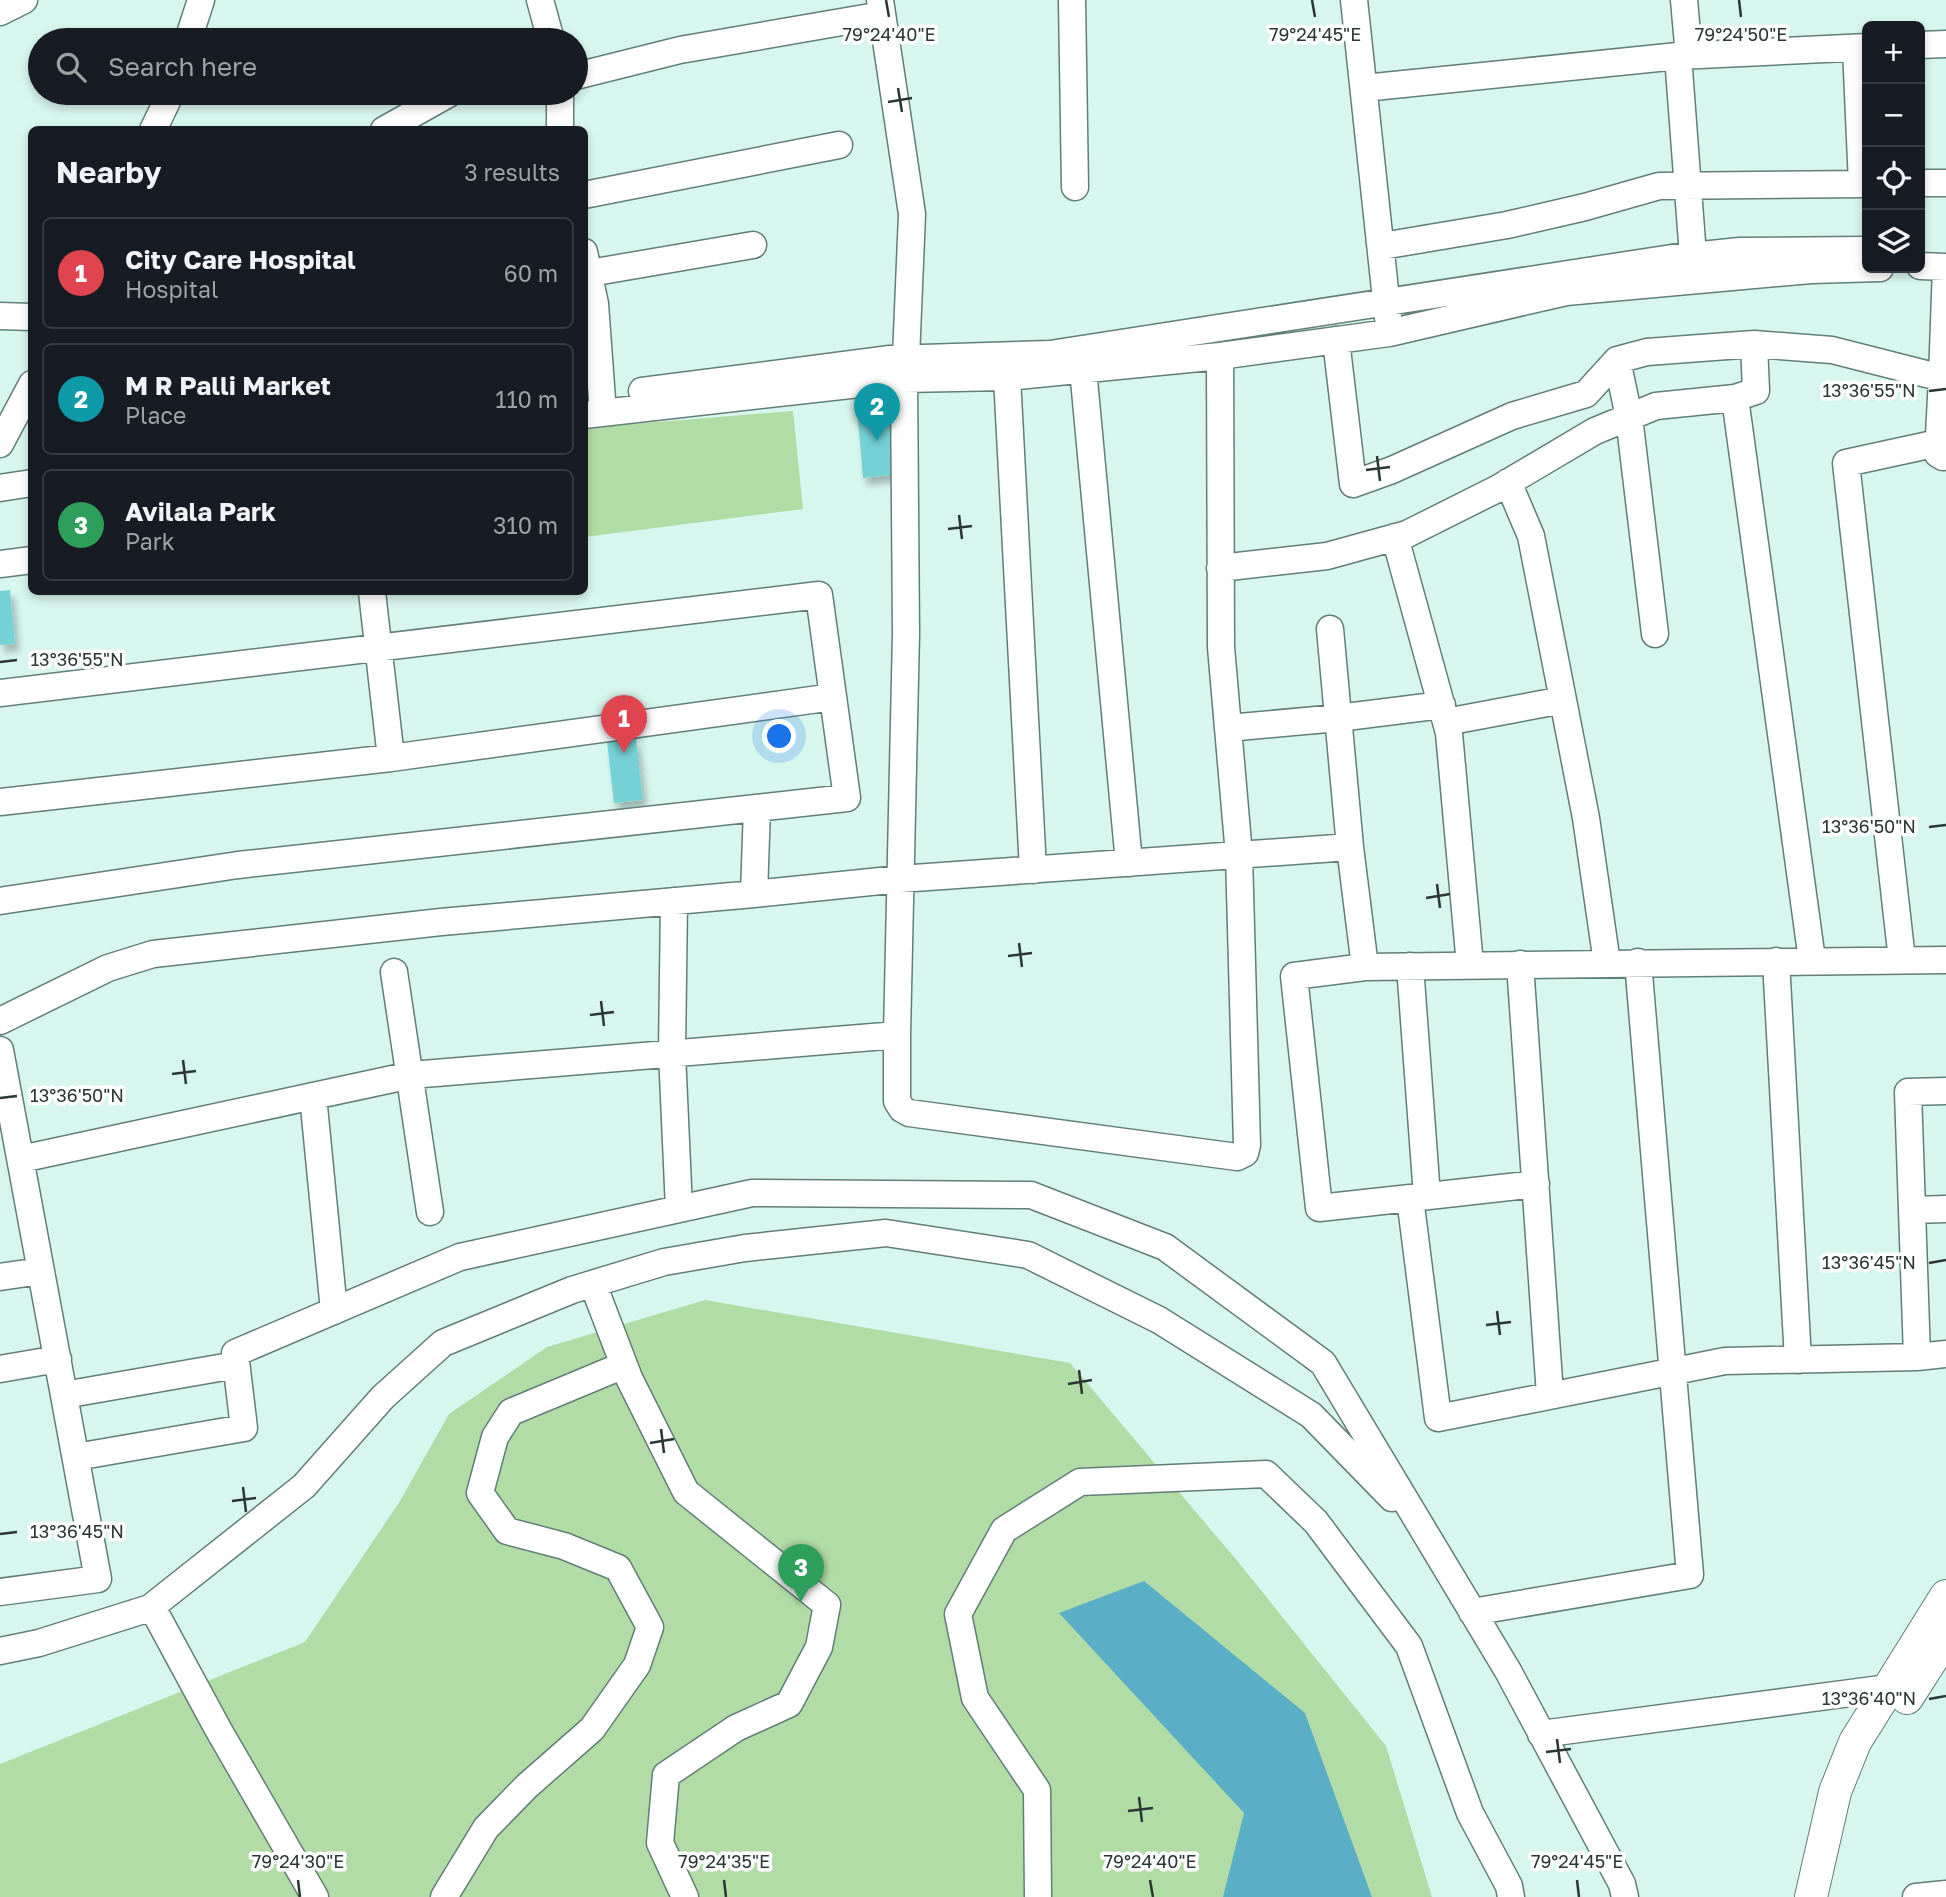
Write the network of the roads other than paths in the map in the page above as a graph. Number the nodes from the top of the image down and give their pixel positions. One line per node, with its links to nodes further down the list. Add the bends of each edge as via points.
1 (24, 0): 8 (street)
2 (201, 0): 9 (street)
3 (540, 0): 10 (street)
4 (1072, 0): 30 (street)
5 (1354, 0): 17 (street)
6 (1684, 0): 14 (street)
7 (881, 8): 15 (street); 51 (street, via 912,214)
8 (0, 12)
9 (192, 28)
10 (546, 28)
11 (1946, 44): 12 (street)
12 (1925, 45)
13 (1862, 48): 14 (street)
14 (1683, 56): 17 (street); 29 (street)
15 (588, 73)
16 (1863, 84): 25 (street)
17 (1364, 88): 33 (street)
18 (165, 105): 21 (street)
19 (429, 105): 22 (street)
20 (559, 105): 23 (street)
21 (155, 126)
22 (391, 126)
23 (559, 126)
24 (839, 145): 31 (street)
25 (1864, 147)
26 (1925, 183): 27 (street)
27 (1946, 183)
28 (1862, 184): 29 (street)
29 (1689, 186): 33 (street, via 1659,186 1507,225); 37 (street)
30 (1075, 187)
31 (588, 194)
32 (753, 245): 38 (street)
33 (1382, 246): 43 (street)
34 (1862, 250): 37 (street)
35 (1925, 250): 36 (street)
36 (1946, 250)
37 (1693, 256): 43 (street)
38 (588, 267)
39 (1925, 267): 40 (street)
40 (1946, 267): 54 (street)
41 (1862, 269): 46 (street, via 1566,292)
42 (588, 275): 57 (street, via 595,304)
43 (1387, 303): 46 (street); 51 (street, via 1050,354)
44 (0, 316): 45 (street)
45 (28, 317)
46 (1389, 333): 47 (street)
47 (1336, 340): 49 (street); 50 (street, via 1353,484 1512,416 1586,394)
48 (1754, 344): 50 (street, via 1647,352); 54 (street, via 1832,351); 56 (street, via 1756,391)
49 (1220, 356): 52 (street); 70 (street)
50 (1617, 360): 59 (street)
51 (905, 369): 53 (street); 57 (street); 88 (street, via 906,633)
52 (1083, 369): 53 (street); 86 (street)
53 (1007, 377): 87 (street)
54 (1942, 378): 58 (street)
55 (28, 392): 60 (street)
56 (1735, 398): 59 (street, via 1656,406); 92 (street)
57 (593, 406)
58 (1943, 407): 61 (street)
59 (1629, 417): 64 (street, via 1595,430); 73 (street)
60 (0, 444)
61 (1942, 451): 93 (street, via 1846,463)
62 (28, 470): 63 (street)
63 (0, 474)
64 (1508, 482): 67 (street); 77 (street, via 1531,536)
65 (28, 484): 66 (street)
66 (0, 488)
67 (1395, 537): 70 (street, via 1327,556); 78 (street)
68 (28, 560): 69 (street)
69 (0, 564)
70 (1220, 568): 80 (street)
71 (372, 595): 74 (street)
72 (1330, 629): 79 (street)
73 (1655, 634)
74 (378, 647): 75 (street); 76 (street, via 819,595); 81 (street)
75 (0, 693)
76 (833, 697): 81 (street); 83 (street, via 847,798)
77 (1563, 700): 78 (street); 96 (street)
78 (1444, 713): 79 (street); 99 (street)
79 (1338, 718): 80 (street); 84 (street)
80 (1228, 728): 85 (street)
81 (391, 758): 82 (street)
82 (0, 802)
83 (757, 808): 89 (street); 90 (street, via 238,865)
84 (1350, 848): 85 (street); 101 (street)
85 (1239, 855): 86 (street); 104 (street, via 1245,1153 1237,1157 909,1113 897,1101)
86 (1129, 863): 87 (street)
87 (1033, 870): 88 (street)
88 (900, 879): 89 (street); 104 (street)
89 (754, 894): 91 (street)
90 (0, 901)
91 (674, 901): 103 (street, via 153,954 108,968); 106 (street)
92 (1812, 960): 93 (street); 95 (street)
93 (1902, 960): 94 (street)
94 (1946, 960)
95 (1776, 961): 97 (street); 124 (street)
96 (1607, 962): 97 (street); 98 (street)
97 (1638, 962): 128 (street)
98 (1520, 964): 99 (street); 111 (street)
99 (1470, 965): 100 (street)
100 (1410, 966): 101 (street); 112 (street)
101 (1364, 967): 112 (street, via 1294,976 1319,1208)
102 (394, 972): 107 (street)
103 (0, 1021)
104 (897, 1035): 106 (street)
105 (0, 1050): 110 (street)
106 (672, 1054): 107 (street); 113 (street)
107 (411, 1076): 109 (street); 116 (street)
108 (1946, 1091): 115 (street, via 1908,1092)
109 (313, 1096): 110 (street); 120 (street)
110 (12, 1146): 117 (street)
111 (1536, 1184): 112 (street); 130 (street)
112 (1418, 1197): 130 (street, via 1438,1418)
113 (679, 1209): 120 (street, via 460,1258); 132 (street, via 752,1194 1031,1195 1165,1247 1323,1363)
114 (1946, 1209): 115 (street)
115 (1912, 1210): 122 (street)
116 (430, 1212)
117 (41, 1270): 118 (street); 123 (street)
118 (0, 1278)
119 (593, 1284): 126 (street); 132 (street, via 664,1262 886,1233 1028,1255 1159,1320 1311,1415); 135 (street, via 443,1343 383,1397 304,1486)
120 (334, 1311): 125 (street, via 235,1353)
121 (1946, 1354): 122 (street)
122 (1917, 1357): 124 (street)
123 (58, 1359): 127 (street); 129 (street)
124 (1798, 1360): 128 (street, via 1725,1362)
125 (236, 1365): 129 (street); 131 (street, via 244,1429)
126 (624, 1365): 143 (street, via 511,1412 495,1437 480,1493 508,1531 564,1546 618,1568 650,1626 637,1665 592,1729 486,1828); 144 (street, via 686,1492 827,1605 819,1647 789,1703 736,1728 666,1775 660,1843)
127 (0, 1368)
128 (1674, 1371): 130 (street); 136 (street, via 1690,1575)
129 (64, 1395): 131 (street)
130 (1550, 1395)
131 (76, 1457): 133 (street, via 98,1578)
132 (1422, 1529): 136 (street)
133 (0, 1592)
134 (1946, 1596): 139 (main road)
135 (152, 1607): 138 (street); 142 (street)
136 (1472, 1612): 140 (street)
137 (1946, 1637): 149 (main road, via 1878,1744 1863,1776 1850,1808)
138 (0, 1651)
139 (1888, 1688): 140 (street); 148 (main road, via 1855,1742 1835,1792)
140 (1541, 1734): 147 (street)
141 (1946, 1894): 150 (street)
142 (316, 1897)
143 (444, 1897)
144 (685, 1897)
145 (1038, 1897): 146 (street, via 1037,1790 975,1698 958,1614 1004,1530 1080,1482 1266,1474 1317,1522 1409,1646 1470,1813)
146 (1511, 1897)
147 (1625, 1897)
148 (1811, 1897)
149 (1829, 1897)
150 (1916, 1897)

